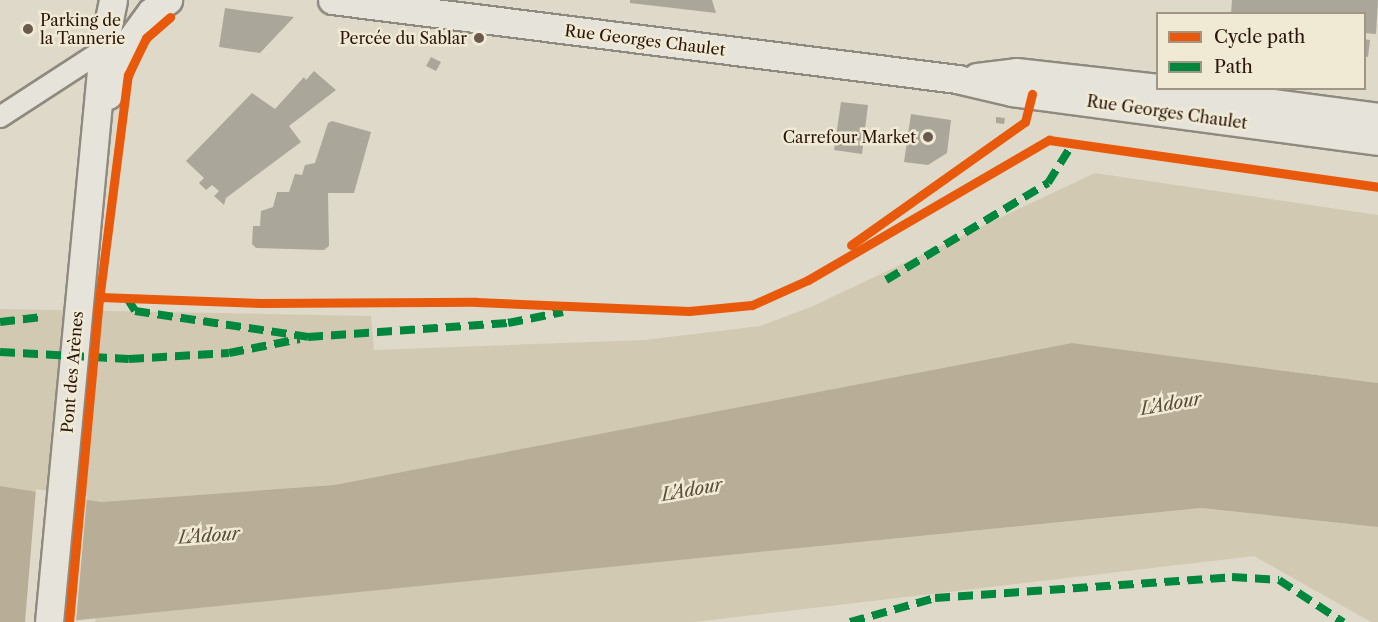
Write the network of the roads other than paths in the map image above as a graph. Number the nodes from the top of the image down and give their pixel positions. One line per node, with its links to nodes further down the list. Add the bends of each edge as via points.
1 (113, 0): 4 (main road)
2 (168, 0): 10 (main road, via 151,12 129,42)
3 (333, 0): 5 (main road, Rue Georges Chaulet)
4 (103, 50): 8 (street); 10 (main road)
5 (957, 79): 6 (main road, Rue Georges Chaulet, via 1016,72); 11 (main road, Rue Georges Chaulet, via 1012,92)
6 (1156, 88)
7 (1173, 90): 9 (main road, Rue Georges Chaulet)
8 (0, 117)
9 (1378, 117)
10 (98, 121): 12 (main road, Pont des Arènes)
11 (1378, 141)
12 (49, 622)

